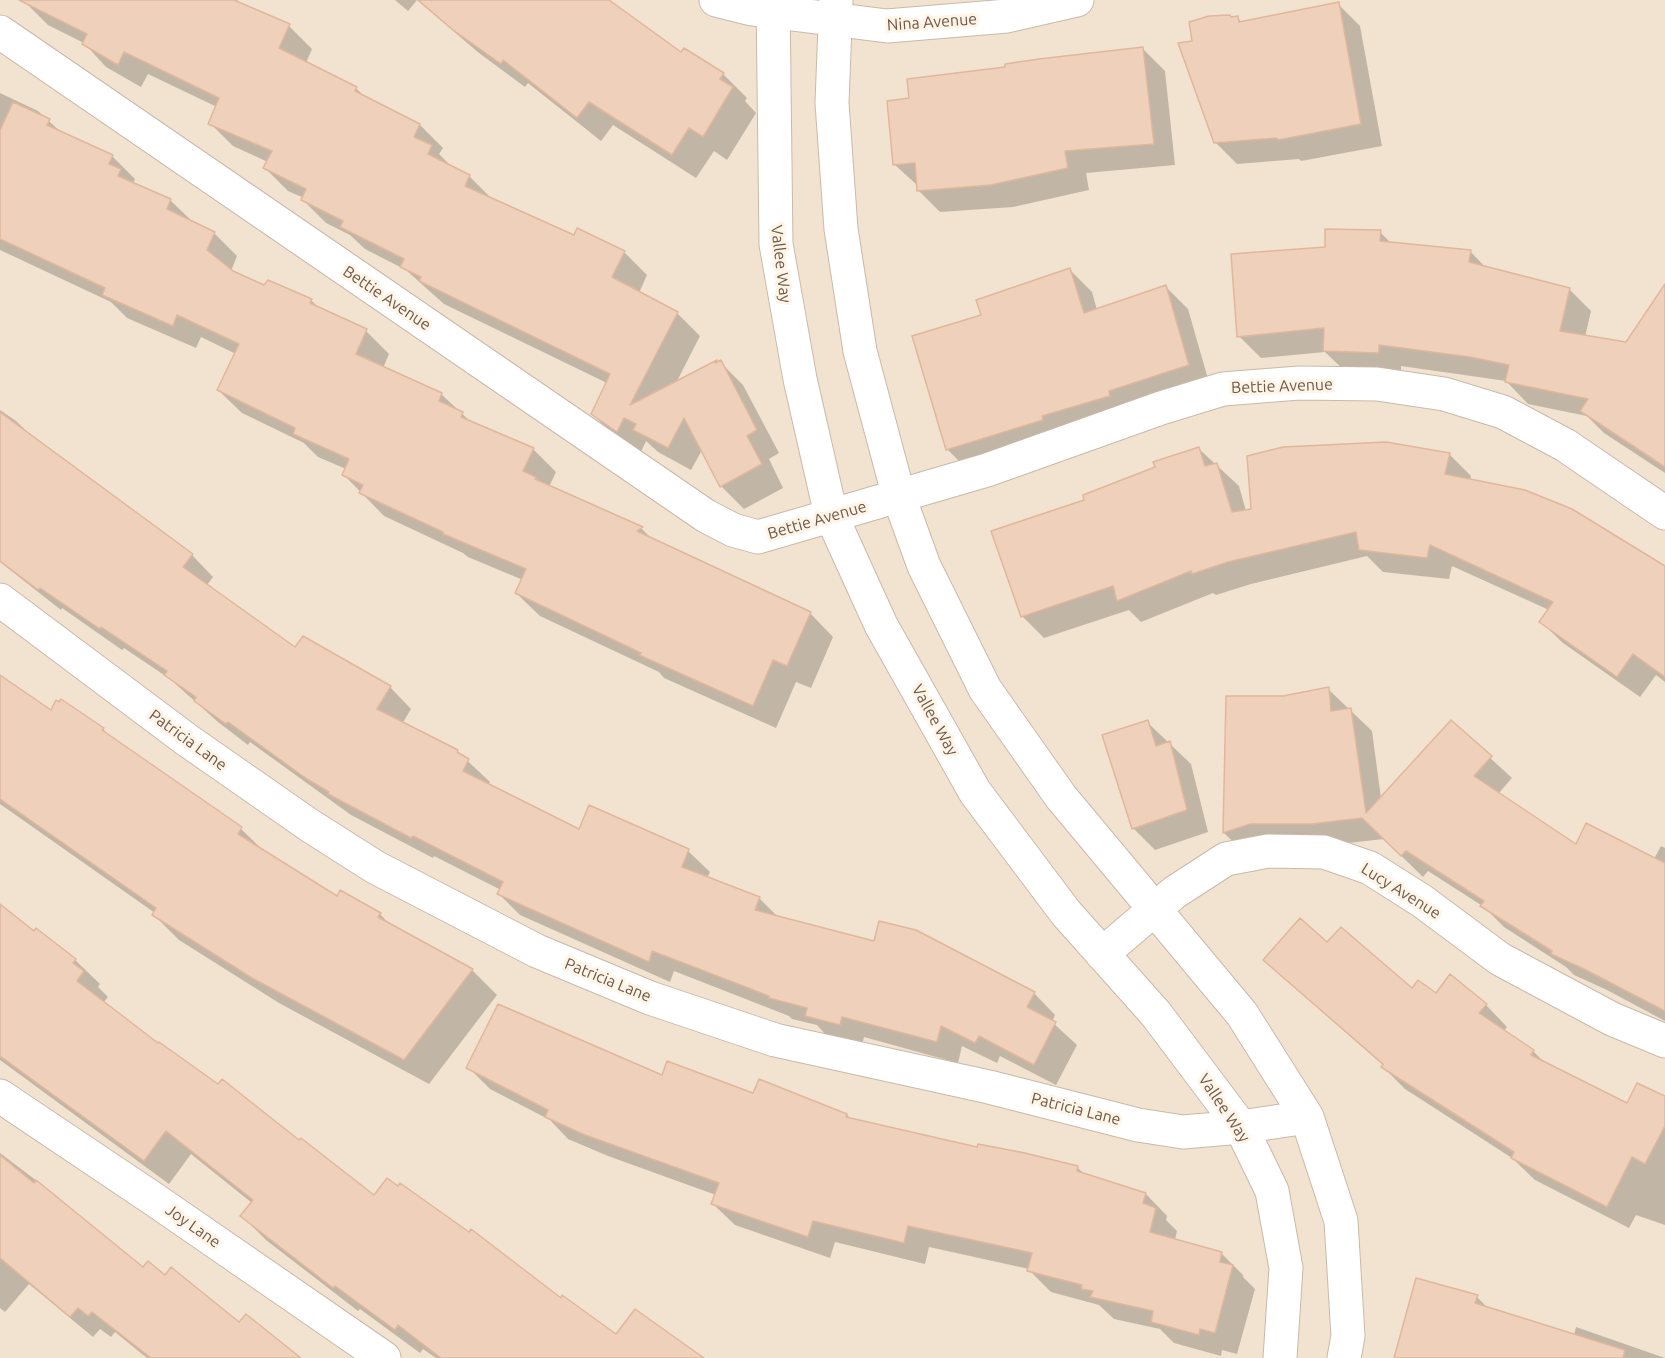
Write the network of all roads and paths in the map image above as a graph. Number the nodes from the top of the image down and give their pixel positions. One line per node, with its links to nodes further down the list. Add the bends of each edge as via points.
1 (716, 0): 3 (street, Nina Avenue, via 752,9)
2 (1077, 0): 4 (street, Nina Avenue, via 1007,16 887,26)
3 (772, 6): 4 (street, Nina Avenue); 8 (street, Vallee Way, via 776,244 800,379)
4 (836, 9): 6 (street, via 832,103 841,229 860,351)
5 (0, 32): 8 (street, Bettie Avenue, via 706,516 758,537)
6 (899, 497): 7 (street, Bettie Avenue, via 1223,388 1377,384 1444,394 1503,412 1565,445); 8 (street, Bettie Avenue); 10 (street, via 924,566 985,689 1061,797)
7 (1665, 513)
8 (831, 515): 11 (street, Vallee Way, via 881,625 975,792 1066,913)
9 (0, 600): 15 (street, Patricia Lane, via 187,740 309,825 375,867 548,955 650,998 775,1040 989,1087 1138,1125 1183,1132)
10 (1154, 910): 11 (street, Lucy Avenue); 12 (street, Lucy Avenue, via 1226,860 1268,851 1324,852 1370,868 1500,959); 14 (street, via 1242,1014)
11 (1102, 954): 15 (street, Vallee Way, via 1156,1014)
12 (1665, 1041)
13 (0, 1096): 16 (street, Joy Lane)
14 (1307, 1117): 15 (street, Patricia Lane); 18 (street, via 1341,1221 1348,1336)
15 (1241, 1127): 17 (street, Vallee Way, via 1272,1191 1286,1268)
16 (384, 1358)
17 (1280, 1358)
18 (1344, 1358)

